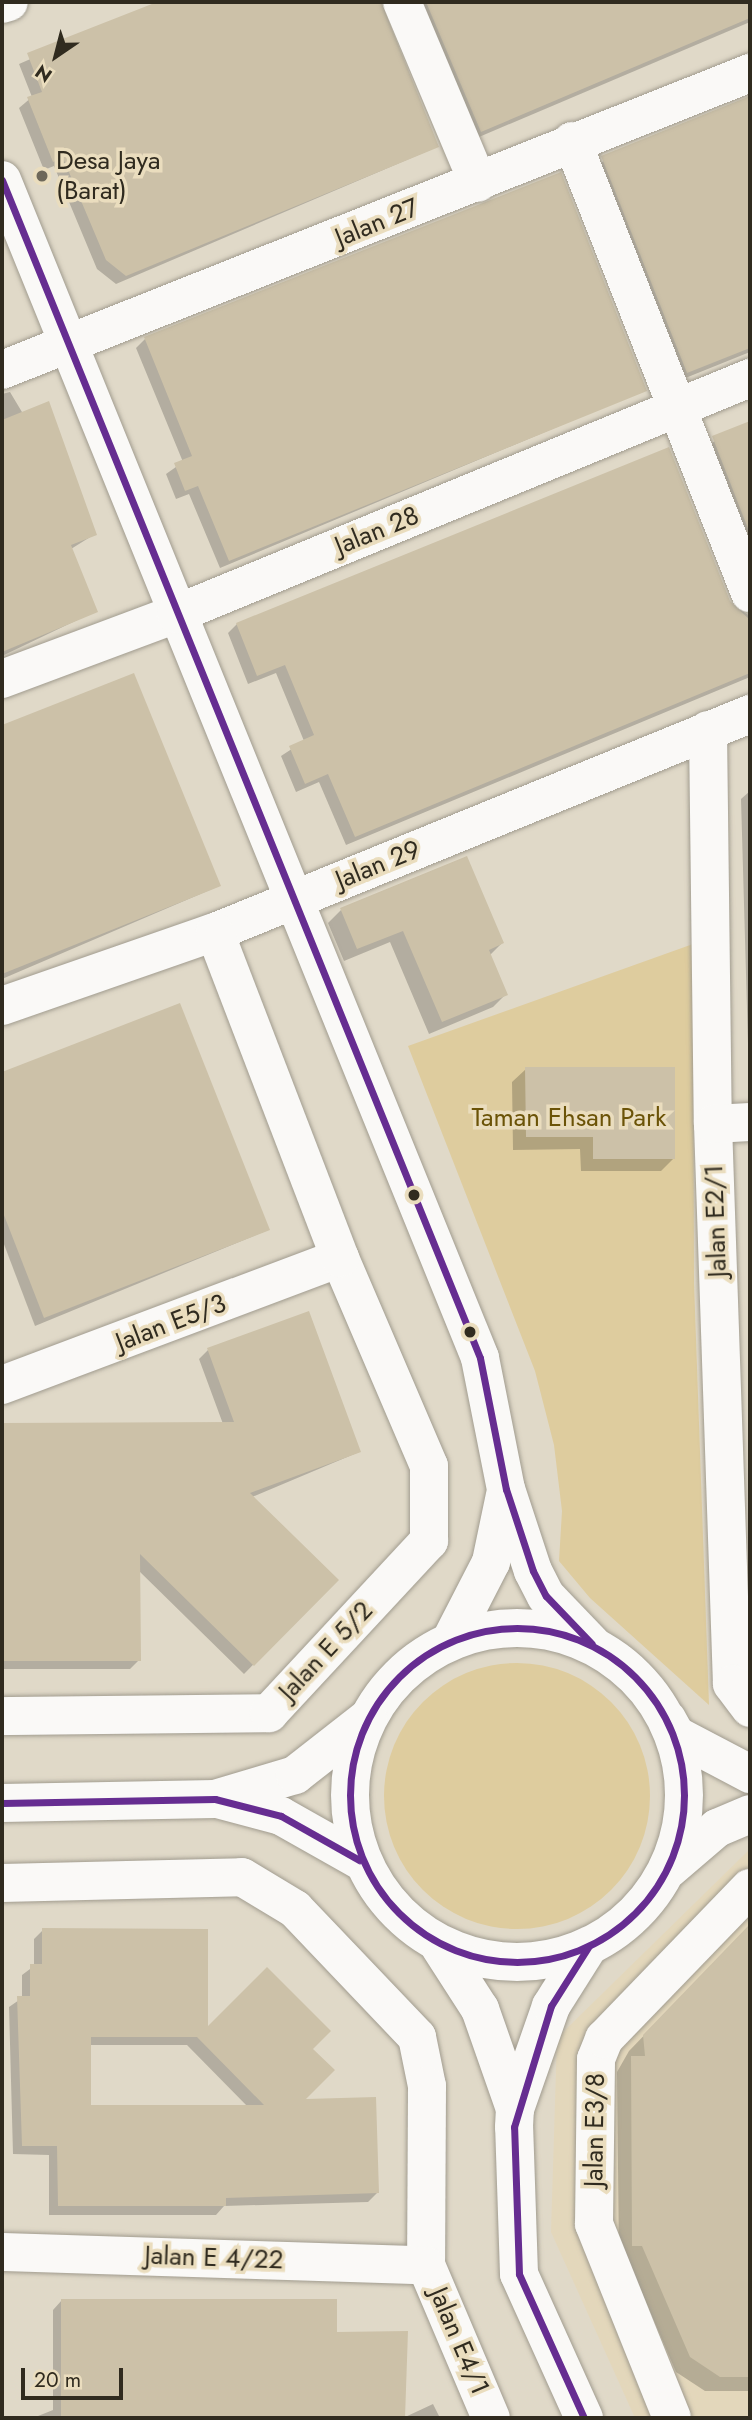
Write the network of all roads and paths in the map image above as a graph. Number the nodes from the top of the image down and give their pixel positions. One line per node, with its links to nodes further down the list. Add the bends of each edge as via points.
1 (9, 2): 3 (street)
2 (402, 2): 7 (street)
3 (2, 4)
4 (750, 73): 5 (street, Jalan 27)
5 (572, 141): 7 (street, Jalan 27); 11 (street)
6 (2, 180): 8 (street)
7 (478, 183): 8 (street, Jalan 27)
8 (67, 346): 9 (street, Jalan 27); 13 (street)
9 (2, 370)
10 (750, 378): 11 (street, Jalan 28)
11 (678, 407): 12 (street); 13 (street, Jalan 28)
12 (750, 593)
13 (176, 614): 14 (street, Jalan 28); 17 (street)
14 (2, 679)
15 (750, 714): 16 (street, Jalan 29)
16 (708, 730): 17 (street, Jalan 29); 21 (street, Jalan E2/1)
17 (293, 900): 18 (street, Jalan 29); 24 (street, via 480,1358)
18 (215, 932): 19 (street, Jalan 29); 22 (street)
19 (2, 1006)
20 (750, 1122): 21 (street)
21 (713, 1124): 28 (street, Jalan E2/1, via 732,1684)
22 (340, 1258): 23 (street, Jalan E5/3); 29 (street, Jalan E 5/2, via 429,1466 429,1541 269,1713)
23 (2, 1385)
24 (506, 1489): 25 (street, via 491,1562); 26 (street, via 547,1596)
25 (452, 1639): 26 (street, via 518,1627); 30 (street, via 392,1687)
26 (592, 1644): 27 (street, via 624,1664)
27 (660, 1708): 31 (street, via 676,1735); 36 (street, via 678,1747 685,1789 682,1831)
28 (748, 1708)
29 (2, 1717)
30 (369, 1718): 32 (street, via 295,1775); 35 (street, via 347,1803)
31 (750, 1774)
32 (215, 1799): 33 (street); 35 (street, via 281,1816)
33 (2, 1803)
34 (750, 1814): 36 (street, via 717,1828)
35 (359, 1860): 40 (street)
36 (667, 1871): 39 (street, via 635,1916)
37 (2, 1883): 43 (street, via 242,1877 295,1909 417,2037 427,2086)
38 (750, 1888): 46 (street, Jalan E3/8, via 604,2039 596,2059 594,2224)
39 (589, 1946): 40 (street, via 548,1959 503,1961); 41 (street, via 551,2006)
40 (440, 1947): 41 (street, via 485,2019)
41 (514, 2109): 45 (street, via 519,2274)
42 (2, 2252): 43 (street, Jalan E 4/22)
43 (426, 2265): 44 (street, Jalan E4/1)
44 (491, 2418)
45 (584, 2418)
46 (672, 2418)

